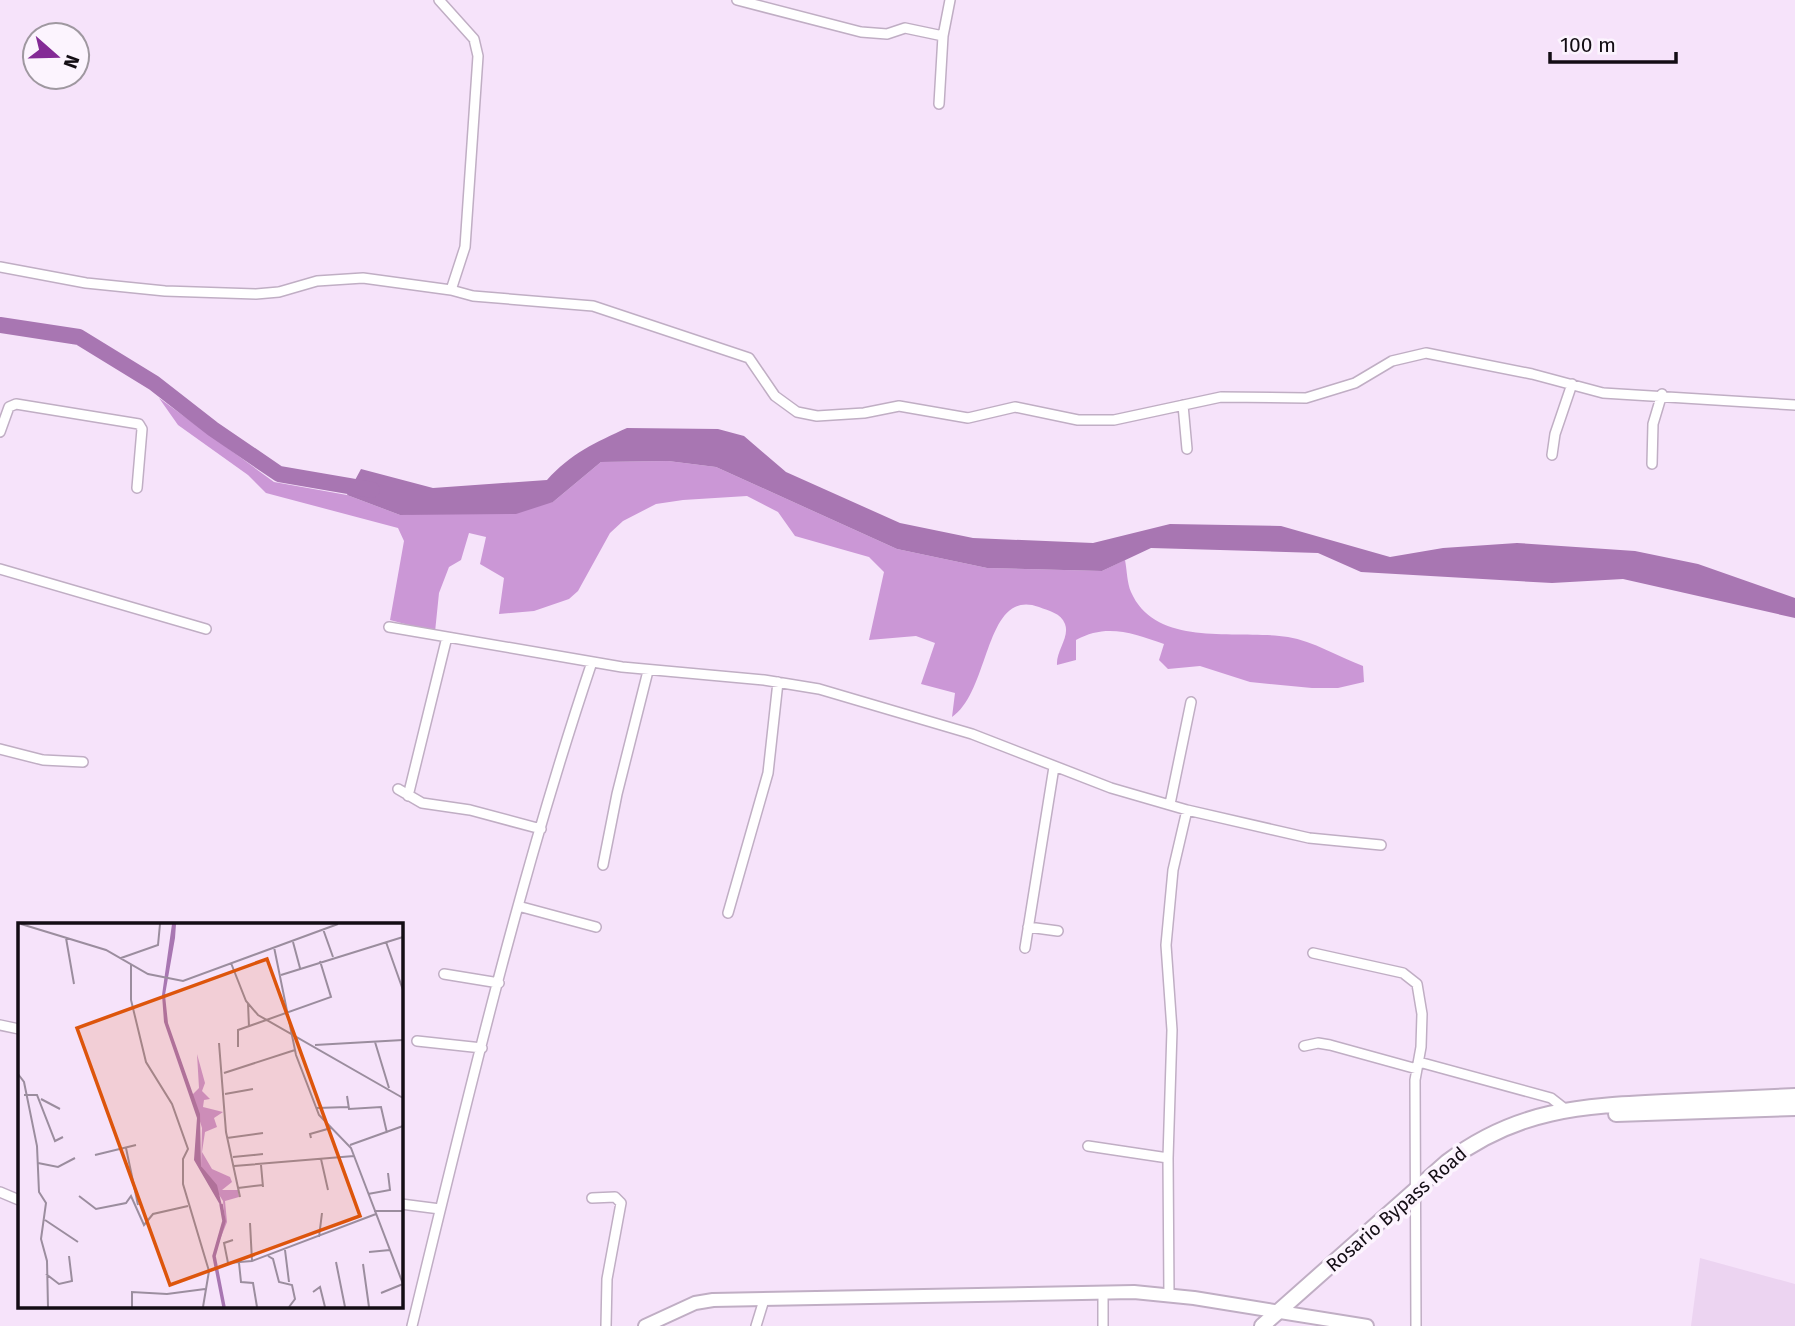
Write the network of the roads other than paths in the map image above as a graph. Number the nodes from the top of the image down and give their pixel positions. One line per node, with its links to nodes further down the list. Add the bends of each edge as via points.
1 (439, 0): 7 (street, via 474,39 478,56 465,247)
2 (737, 0): 4 (street, via 861,32 887,34 905,28)
3 (950, 0): 4 (street)
4 (943, 36): 5 (street)
5 (939, 104)
6 (0, 267): 7 (street, via 86,283 165,290 256,294 343,278)
7 (452, 289): 11 (street, via 473,296 593,306 745,357 775,396 803,414 839,416 899,406 968,418 1015,407 1100,421)
8 (1572, 384): 9 (street, via 1612,394); 11 (street, via 1426,353 1392,361 1355,383 1306,398 1221,397); 15 (street)
9 (1662, 394): 12 (street); 16 (street, via 1653,424)
10 (4, 405): 13 (street); 17 (street, via 139,425)
11 (1183, 405): 14 (street)
12 (1795, 405)
13 (0, 432)
14 (1187, 449)
15 (1552, 455)
16 (1651, 464)
17 (137, 488)
18 (0, 569): 20 (street)
19 (389, 627): 21 (street)
20 (206, 629)
21 (447, 637): 22 (street); 30 (street)
22 (592, 662): 23 (street); 33 (street)
23 (649, 671): 24 (street); 35 (street)
24 (778, 682): 28 (street, via 910,714); 37 (street, via 768,773)
25 (1191, 702): 31 (street)
26 (0, 749): 27 (street, via 43,760)
27 (83, 762)
28 (1055, 767): 31 (street); 39 (street)
29 (398, 789): 30 (street)
30 (408, 796): 33 (street)
31 (1170, 804): 32 (street)
32 (1187, 810): 34 (street, via 1309,838); 55 (street, via 1173,870 1166,945 1172,1030)
33 (541, 829): 36 (street)
34 (1381, 845)
35 (603, 865)
36 (518, 906): 38 (street); 44 (street)
37 (728, 913)
38 (596, 927)
39 (1028, 927): 40 (street); 41 (street)
40 (1058, 931)
41 (1025, 948)
42 (1313, 953): 50 (street, via 1413,979 1422,1014)
43 (444, 974): 44 (street)
44 (499, 983): 49 (street)
45 (0, 1025): 46 (street)
46 (18, 1029)
47 (417, 1041): 49 (street)
48 (1304, 1046): 50 (street, via 1318,1043)
49 (482, 1048): 61 (street)
50 (1418, 1065): 53 (street, via 1551,1098); 57 (street)
51 (1795, 1096): 53 (main road, Rosario Bypass Road)
52 (1795, 1108): 57 (main road, Rosario Bypass Road, via 1552,1119 1496,1139)
53 (1565, 1109): 57 (main road, Rosario Bypass Road, via 1519,1121 1467,1147)
54 (1088, 1146): 55 (street)
55 (1168, 1158): 63 (street)
56 (0, 1192): 59 (street)
57 (1416, 1194): 65 (main road, Rosario Bypass Road); 74 (street)
58 (592, 1198): 67 (street, via 618,1198 621,1203 607,1279)
59 (18, 1200)
60 (402, 1204): 61 (street)
61 (440, 1209): 66 (street)
62 (1103, 1293): 63 (street); 64 (street); 70 (street)
63 (1170, 1296): 65 (street)
64 (764, 1300): 68 (street, via 695,1303); 69 (street)
65 (1284, 1312): 71 (main road, Rosario Bypass Road); 72 (main road, Rosario Bypass Road); 73 (street)
66 (412, 1326)
67 (606, 1326)
68 (645, 1326)
69 (756, 1326)
70 (1103, 1326)
71 (1262, 1326)
72 (1274, 1326)
73 (1367, 1326)
74 (1416, 1326)

